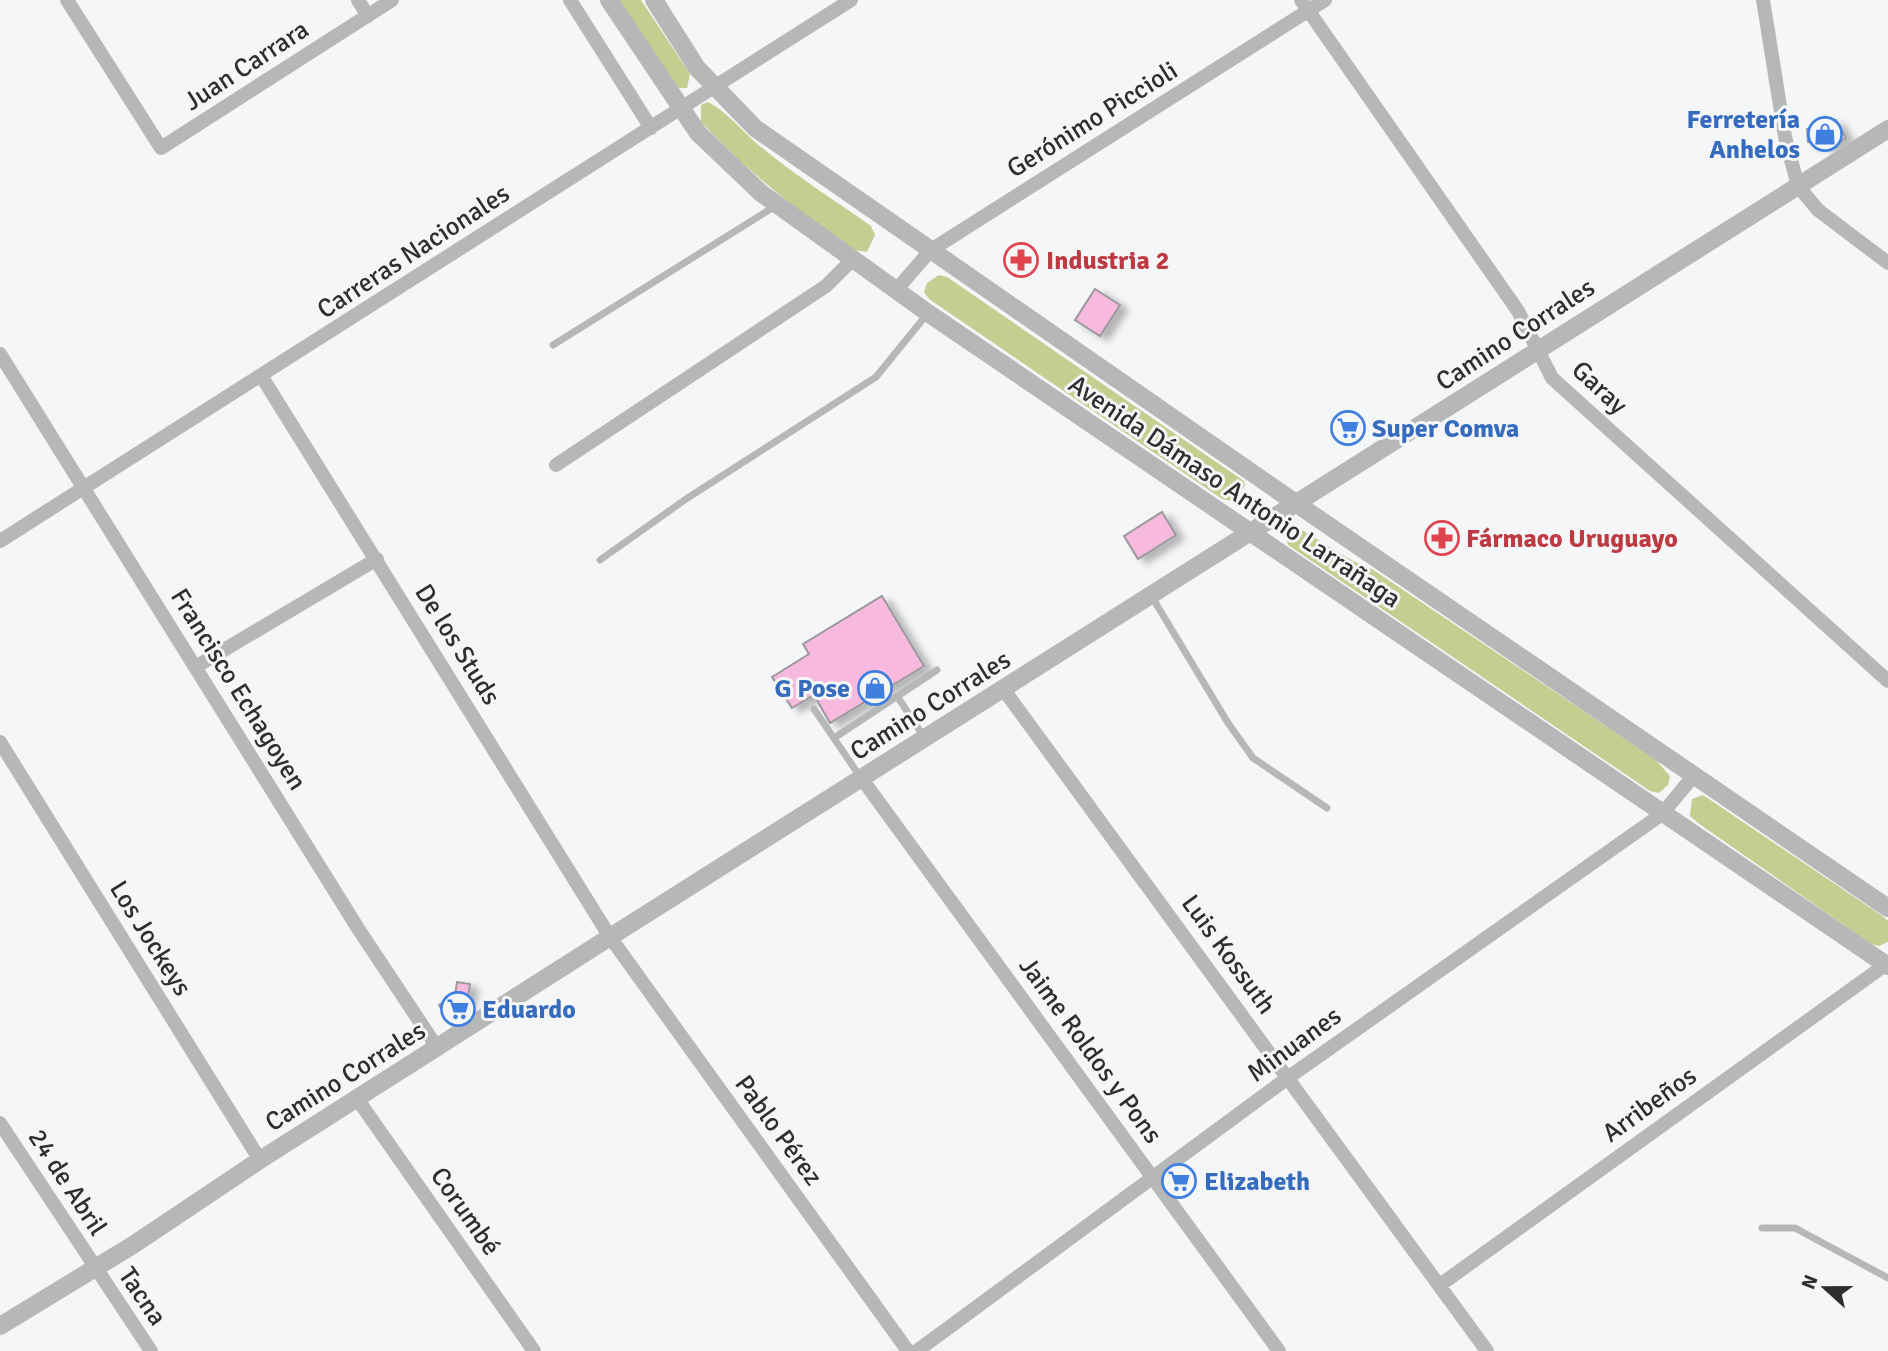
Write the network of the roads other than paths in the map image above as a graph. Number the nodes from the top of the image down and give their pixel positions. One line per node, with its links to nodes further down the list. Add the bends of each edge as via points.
1 (67, 0): 11 (street, Juan Carrara, via 162,148)
2 (358, 0): 11 (street)
3 (392, 0): 11 (street, Juan Carrara)
4 (570, 0): 14 (street)
5 (609, 0): 13 (street, Avenida Dámaso Antonio Larrañaga)
6 (654, 0): 12 (street, Avenida Dámaso Antonio Larrañaga)
7 (851, 0): 12 (street, Carreras Nacionales)
8 (1325, 0): 10 (street, Gerónimo Piccioli)
9 (1763, 0): 16 (street, via 1785,138)
10 (1305, 5): 18 (street, Gerónimo Piccioli); 24 (street, Garay, via 1518,311)
11 (368, 16)
12 (715, 88): 13 (street, Carreras Nacionales); 18 (street, Avenida Dámaso Antonio Larrañaga, via 755,128)
13 (680, 110): 14 (street, Carreras Nacionales); 17 (street, Avenida Dámaso Antonio Larrañaga, via 736,171)
14 (651, 128): 26 (street, Carreras Nacionales)
15 (1888, 129): 16 (street, Camino Corrales)
16 (1798, 186): 20 (street, via 1818,210); 24 (street, Camino Corrales)
17 (777, 205): 19 (street, Avenida Dámaso Antonio Larrañaga); 23 (lane)
18 (931, 250): 21 (street, Gerónimo Piccioli); 29 (street, Avenida Dámaso Antonio Larrañaga)
19 (853, 260): 21 (street, Avenida Dámaso Antonio Larrañaga); 27 (street, via 826,286)
20 (1888, 264)
21 (895, 290): 22 (street, Avenida Dámaso Antonio Larrañaga)
22 (928, 313): 30 (street, Avenida Dámaso Antonio Larrañaga); 33 (lane, via 876,377)
23 (553, 345)
24 (1537, 349): 29 (street, Camino Corrales); 37 (street, Garay, via 1552,378)
25 (0, 354): 28 (street, Francisco Echagoyen)
26 (262, 377): 28 (street, Carreras Nacionales); 32 (street, De los Studs)
27 (556, 465)
28 (85, 490): 31 (street, Carreras Nacionales); 35 (street, Francisco Echagoyen)
29 (1297, 504): 30 (street, Camino Corrales); 44 (street, Avenida Dámaso Antonio Larrañaga)
30 (1252, 534): 34 (street, Camino Corrales); 47 (street, Avenida Dámaso Antonio Larrañaga)
31 (0, 541)
32 (377, 559): 35 (street); 49 (street, De los Studs)
33 (600, 560)
34 (1152, 597): 38 (street, Camino Corrales); 46 (lane, via 1253,758)
35 (197, 666): 51 (street, Francisco Echagoyen, via 351,919)
36 (937, 670): 39 (lane)
37 (1888, 681)
38 (1004, 690): 42 (street, Camino Corrales); 52 (street, Luis Kossuth)
39 (897, 696): 41 (lane); 42 (lane)
40 (814, 709): 41 (lane)
41 (834, 737): 45 (lane)
42 (925, 738): 45 (street, Camino Corrales)
43 (0, 742): 55 (street, Los Jockeys)
44 (1695, 774): 47 (street, Minuanes); 48 (street, Avenida Dámaso Antonio Larrañaga)
45 (862, 779): 49 (street, Camino Corrales); 56 (street, Jaime Roldos y Pons)
46 (1326, 807)
47 (1662, 814): 50 (street, Avenida Dámaso Antonio Larrañaga); 52 (street, Minuanes)
48 (1888, 908)
49 (610, 937): 51 (street, Camino Corrales); 64 (street, Pablo Pérez)
50 (1887, 964): 60 (street, Arribeños)
51 (438, 1049): 53 (street, Camino Corrales)
52 (1289, 1077): 56 (street, Minuanes); 60 (street, Luis Kossuth)
53 (358, 1100): 55 (street, Camino Corrales); 63 (street, Corumbé)
54 (0, 1123): 58 (street, 24 de Abril)
55 (260, 1160): 58 (street, Camino Corrales)
56 (1155, 1178): 65 (street, Minuanes); 66 (street, Jaime Roldos y Pons)
57 (1762, 1228): 59 (lane, via 1795,1228)
58 (95, 1269): 61 (street, Camino Corrales); 62 (street, Tacna)
59 (1888, 1278)
60 (1440, 1284): 67 (street, Luis Kossuth)
61 (0, 1326)
62 (151, 1351)
63 (534, 1351)
64 (908, 1351)
65 (917, 1351)
66 (1279, 1351)
67 (1487, 1351)

